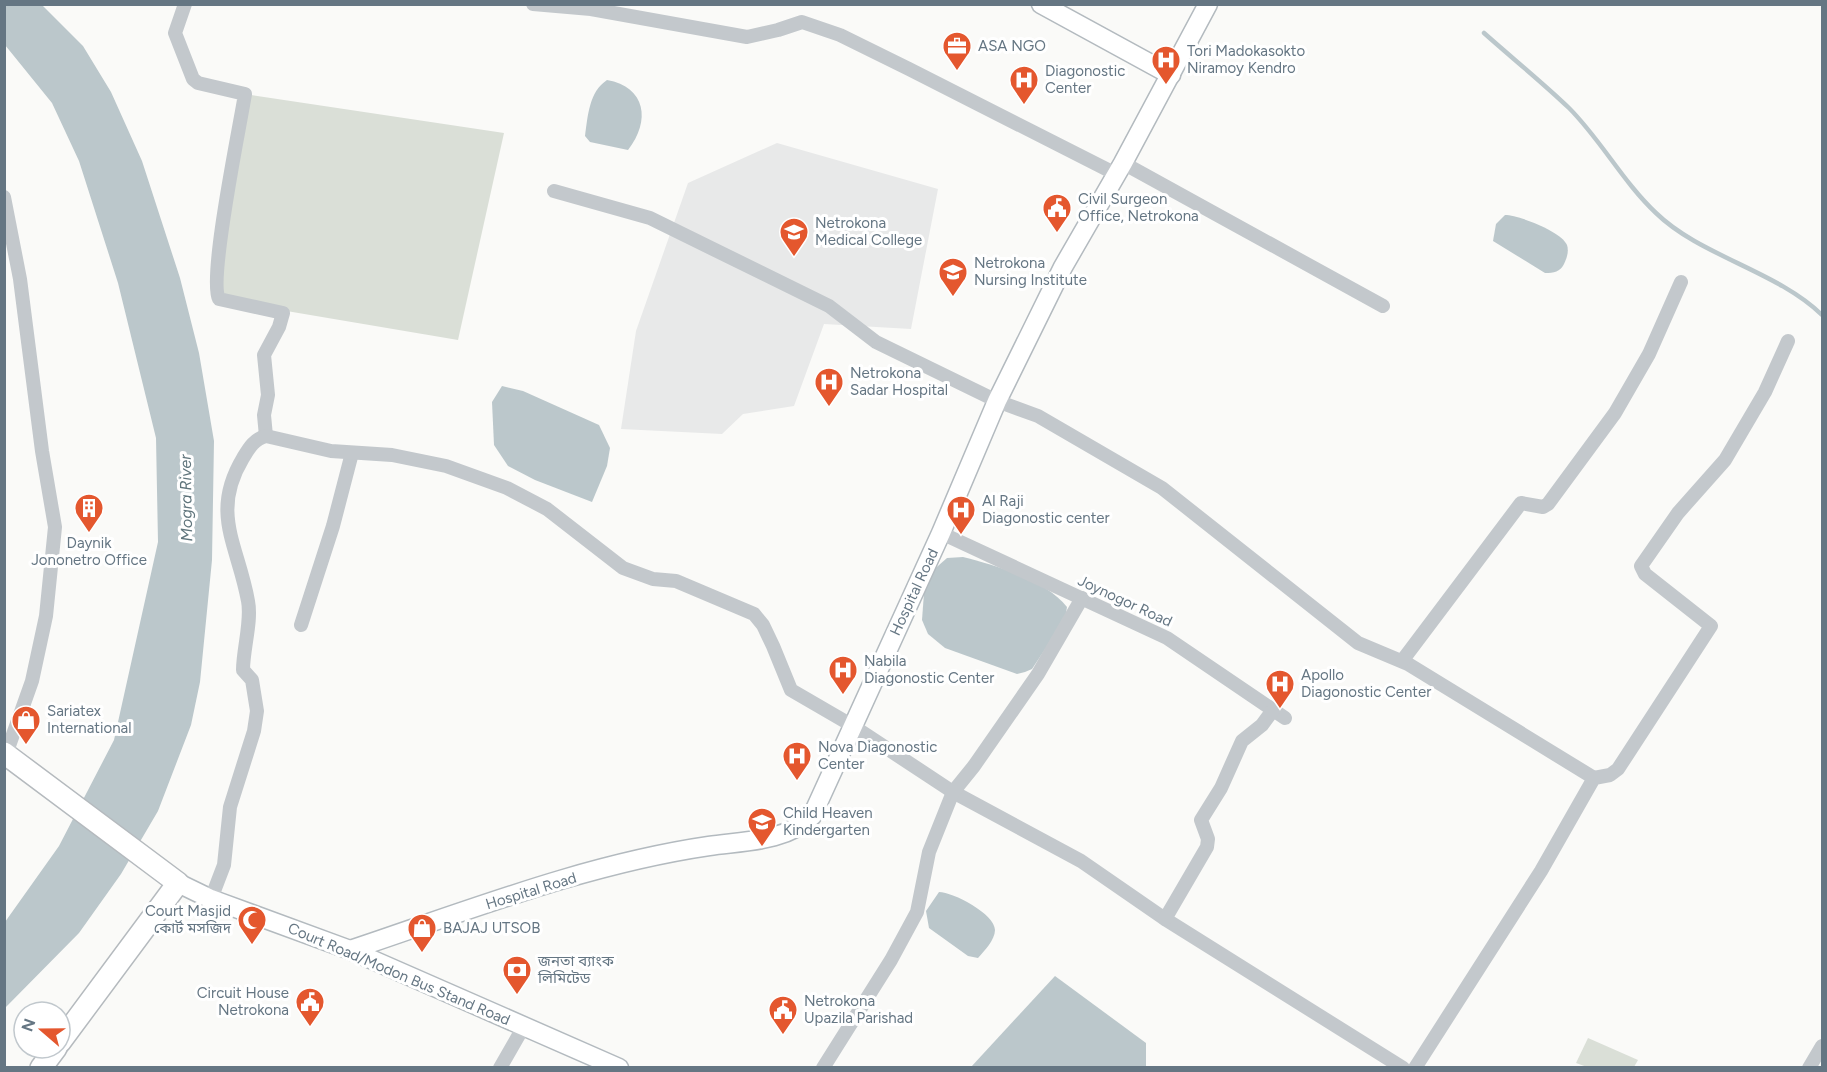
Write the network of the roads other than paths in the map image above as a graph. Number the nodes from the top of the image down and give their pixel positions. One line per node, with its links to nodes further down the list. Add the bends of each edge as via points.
1 (185, 4): 13 (street, via 175,33 193,79 198,84 245,94 216,287 219,299 283,313 264,355 268,395)
2 (532, 4): 6 (street, via 602,11 747,37 802,22 840,35)
3 (1041, 4): 5 (street)
4 (1208, 4): 5 (street, Hospital Road)
5 (1171, 75): 6 (street, Hospital Road)
6 (1120, 168): 10 (street); 12 (street, Hospital Road, via 1063,267)
7 (554, 190): 12 (street, via 650,218 829,306 876,342)
8 (4, 197): 20 (street, via 20,279 55,527 46,616)
9 (1681, 282): 18 (street, via 1649,354 1615,413 1568,477 1543,507 1521,503)
10 (1383, 306)
11 (1788, 341): 21 (street, via 1765,392 1725,460 1678,513 1641,566 1645,574 1711,626 1618,769)
12 (997, 401): 15 (street, Hospital Road); 18 (street, via 1038,416 1162,488 1358,643)
13 (266, 436): 14 (street, via 331,452); 24 (street, via 254,442 245,454 226,496 232,541 248,601 243,670 252,680 257,711 230,807 224,865)
14 (352, 453): 17 (street); 19 (street, via 392,455 446,466 507,488 547,509 623,568 653,579 676,581 754,614 763,625 791,690)
15 (941, 533): 16 (street, Joynogor Road); 19 (street, Hospital Road)
16 (1082, 598): 22 (street, via 1038,674); 25 (street, Joynogor Road, via 1167,638 1279,714 1242,741 1221,788 1204,813 1202,827 1208,838 1207,847)
17 (301, 625)
18 (1402, 661): 21 (street)
19 (853, 726): 22 (street); 26 (street, Hospital Road, via 812,816 791,831 653,854)
20 (9, 758): 23 (main road)
21 (1594, 778): 34 (street, via 1541,870)
22 (952, 792): 25 (street, via 1081,861); 32 (street, via 929,852 917,912)
23 (178, 883): 24 (street, Court Road/Modon Bus Stand Road); 27 (main road)
24 (211, 899): 26 (street, Court Road/Modon Bus Stand Road)
25 (1165, 919): 33 (street)
26 (350, 950): 28 (street, Court Road/Modon Bus Stand Road)
27 (72, 1026)
28 (524, 1026): 30 (street); 31 (street, Court Road/Modon Bus Stand Road)
29 (1822, 1046): 35 (street)
30 (500, 1068)
31 (618, 1068)
32 (823, 1068)
33 (1403, 1068)
34 (1415, 1068)
35 (1809, 1068)

